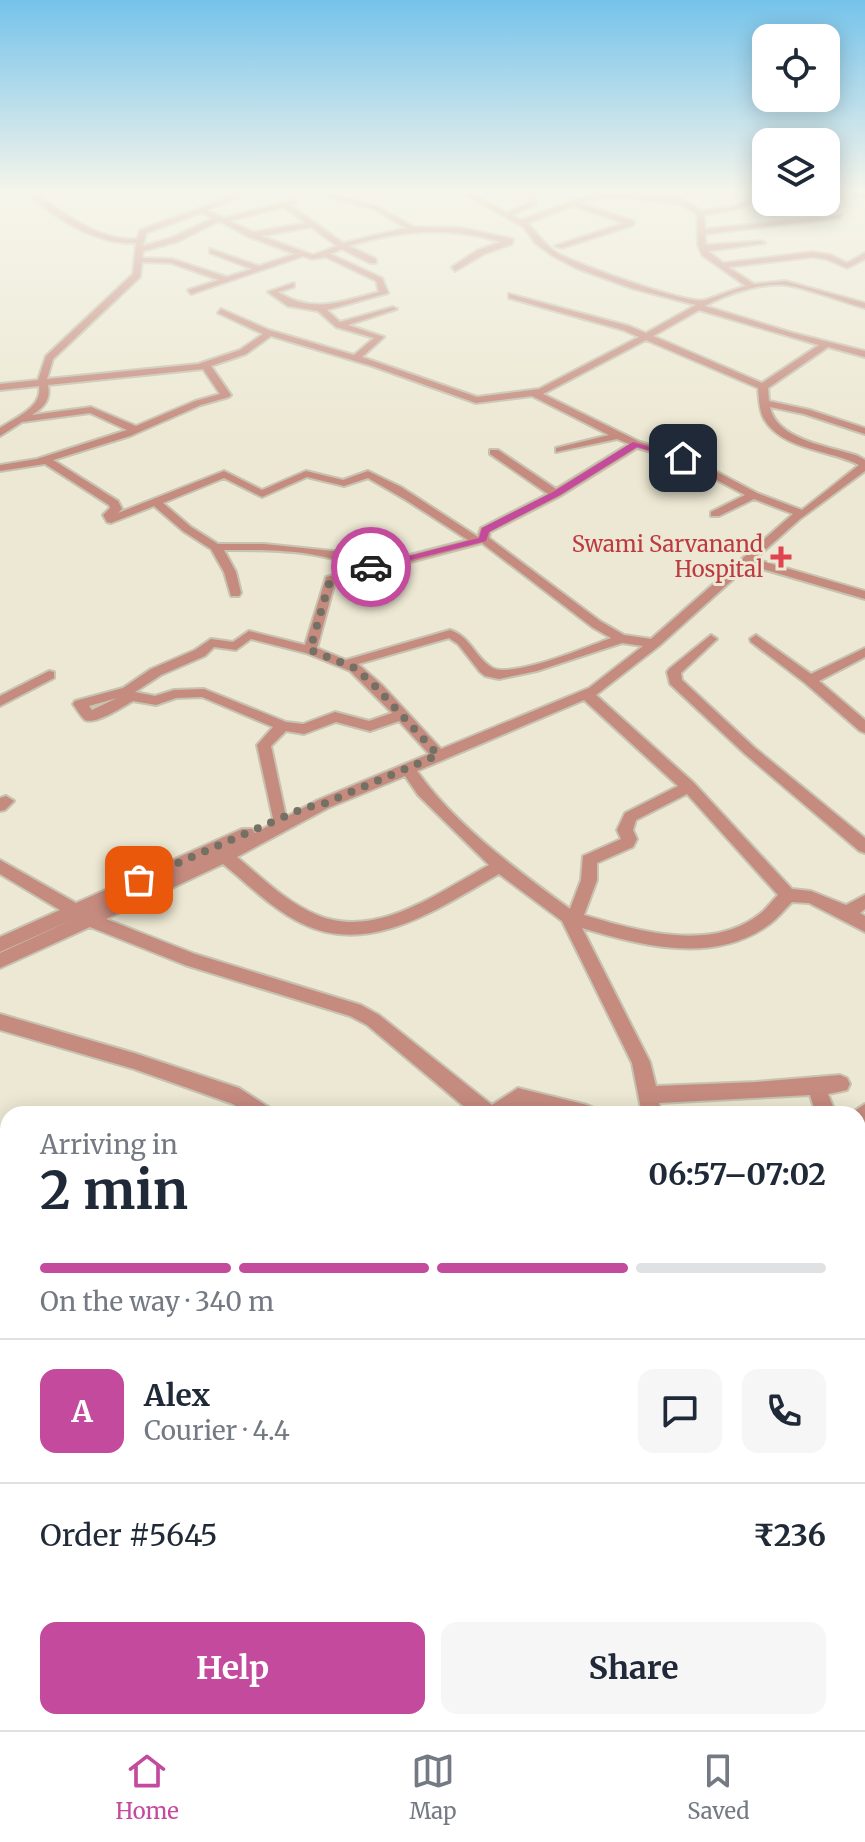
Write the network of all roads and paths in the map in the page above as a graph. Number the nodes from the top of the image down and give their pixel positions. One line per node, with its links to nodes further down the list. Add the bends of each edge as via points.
1 (137, 275): 28 (street, via 49,358)
2 (212, 275): 7 (street)
3 (243, 275): 7 (street)
4 (371, 275): 12 (street, via 385,291)
5 (602, 275): 13 (street)
6 (733, 275): 9 (street)
7 (228, 280): 10 (street)
8 (291, 285): 15 (street, via 272,292 291,304)
9 (752, 287): 13 (street); 14 (street, via 785,283)
10 (191, 292)
11 (512, 296): 21 (street)
12 (349, 302): 15 (street); 18 (street)
13 (702, 305): 21 (street); 23 (street)
14 (865, 306)
15 (321, 309): 19 (street)
16 (393, 309): 18 (street)
17 (221, 311): 20 (street)
18 (369, 316): 19 (street)
19 (339, 325): 26 (street, via 380,337)
20 (269, 334): 26 (street); 27 (street, via 243,352)
21 (646, 337): 30 (street); 31 (street)
22 (865, 339): 24 (street)
23 (827, 344): 24 (street); 30 (street)
24 (850, 350): 25 (street)
25 (865, 354)
26 (356, 358): 31 (street, via 476,400)
27 (206, 366): 28 (street); 34 (street, via 226,395)
28 (44, 382): 29 (street); 33 (street, via 41,404)
29 (0, 387)
30 (763, 387): 32 (street)
31 (533, 393): 37 (street)
32 (766, 403): 35 (street); 42 (street, via 768,419 779,429)
33 (20, 420): 34 (street, via 91,410); 36 (street)
34 (136, 430): 41 (street)
35 (865, 431)
36 (0, 433)
37 (619, 435): 38 (street); 39 (street)
38 (636, 444): 44 (street); 45 (street, via 683,458)
39 (560, 450)
40 (494, 452): 44 (street)
41 (42, 460): 43 (street); 46 (street, via 114,503 109,518)
42 (863, 461): 48 (street)
43 (0, 468)
44 (556, 494): 49 (street, via 485,530)
45 (753, 495): 47 (street); 48 (street)
46 (157, 503): 49 (street, via 224,474 262,494 306,474 344,483 368,474); 50 (street)
47 (715, 514)
48 (798, 514): 51 (street)
49 (480, 540): 52 (street); 55 (street)
50 (216, 547): 52 (street, via 342,556); 53 (street)
51 (749, 561): 54 (street); 58 (street)
52 (367, 568): 59 (street, via 330,580)
53 (235, 593)
54 (865, 595)
55 (621, 639): 58 (street); 61 (street, via 501,676 486,671 463,641 450,634)
56 (711, 639): 74 (street, via 674,672 675,681)
57 (756, 639): 63 (street)
58 (654, 643): 64 (street)
59 (310, 650): 61 (street); 67 (street, via 249,635 236,646 211,643 128,691 80,704 89,716 131,696 156,701 191,692 218,697)
60 (865, 652): 63 (street)
61 (345, 664): 66 (street)
62 (49, 675): 65 (street)
63 (810, 680): 68 (street)
64 (586, 694): 69 (street); 71 (street)
65 (0, 702)
66 (401, 715): 67 (street, via 370,726 335,717 304,729); 69 (street)
67 (283, 726): 73 (street, via 264,743)
68 (865, 728)
69 (438, 755): 70 (street)
70 (407, 768): 72 (street); 77 (street, via 423,791)
71 (689, 787): 79 (street); 83 (street, via 630,817 627,843 589,860 589,880)
72 (323, 804): 73 (street); 75 (street)
73 (279, 819): 78 (street)
74 (865, 847)
75 (225, 856): 77 (street, via 310,920 349,930 392,922); 78 (street)
76 (0, 866): 82 (street)
77 (500, 866): 83 (street)
78 (182, 868): 82 (street)
79 (788, 895): 81 (street, via 811,897); 83 (street, via 775,913 749,931 697,944 674,944)
80 (865, 901): 81 (street)
81 (847, 913): 84 (street)
82 (81, 915): 85 (street); 86 (street); 92 (street, via 191,960 355,1010)
83 (571, 918): 90 (street, via 641,1062)
84 (865, 925)
85 (0, 945)
86 (0, 961)
87 (0, 1022): 91 (street, via 134,1061)
88 (840, 1084): 89 (street)
89 (816, 1086): 90 (street); 95 (street)
90 (650, 1104)
91 (252, 1106)
92 (478, 1106)
93 (506, 1106): 94 (street, via 518,1097)
94 (555, 1106)
95 (823, 1106)

